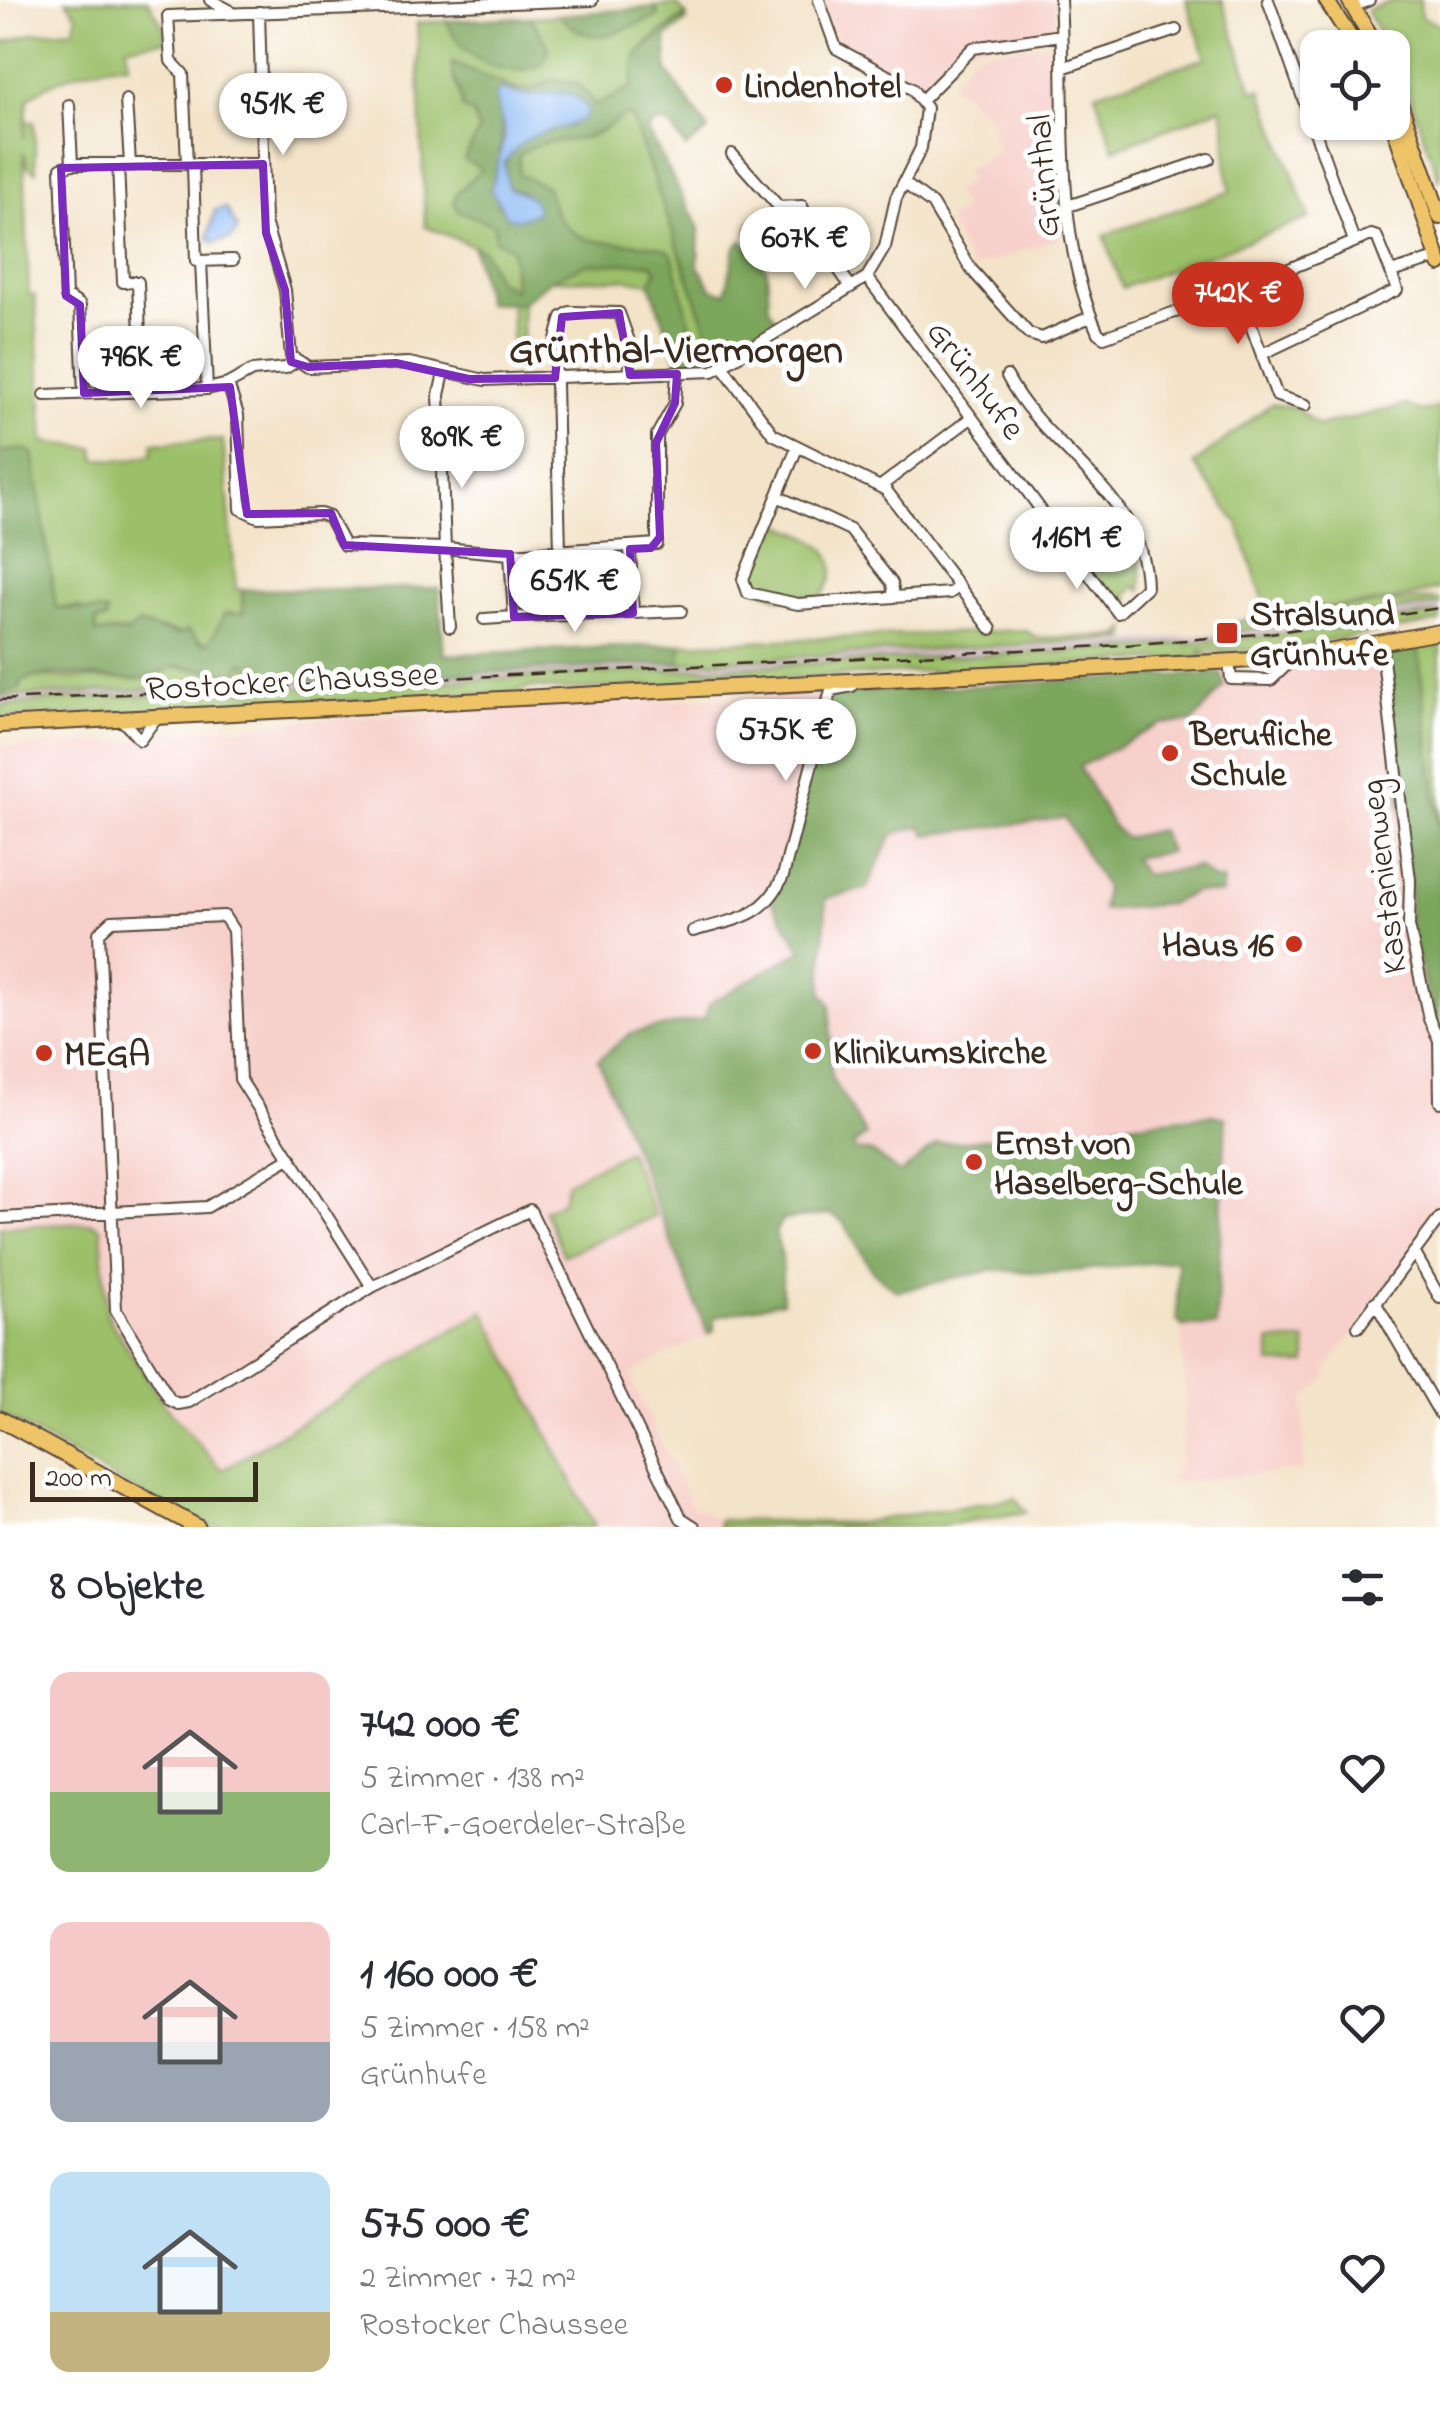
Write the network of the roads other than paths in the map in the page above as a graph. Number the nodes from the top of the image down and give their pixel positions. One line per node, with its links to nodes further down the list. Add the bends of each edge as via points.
1 (210, 0): 9 (street)
2 (592, 0): 10 (street)
3 (819, 0): 17 (street, via 836,48)
4 (1060, 0): 14 (street, Grünthal)
5 (1268, 0): 30 (street)
6 (1326, 0): 12 (main road)
7 (1370, 0): 8 (street)
8 (1351, 3): 13 (main road)
9 (234, 12): 10 (street); 25 (street, via 168,16 171,62 182,74)
10 (259, 12): 26 (street)
11 (1176, 30): 15 (street)
12 (1345, 30)
13 (1367, 30)
14 (1061, 35): 15 (street, Grünthal); 17 (street, via 973,48)
15 (1062, 68): 28 (street, Grünthal)
16 (126, 100): 24 (street)
17 (922, 100): 27 (street, via 924,137)
18 (69, 104): 23 (street)
19 (1410, 131): 29 (main road)
20 (1398, 140): 32 (main road)
21 (732, 154): 36 (street, via 779,208 802,206)
22 (1208, 159): 28 (street)
23 (72, 164): 24 (street); 50 (street, via 61,168 66,296 80,305)
24 (124, 164): 25 (street); 49 (street, via 123,282 138,282)
25 (190, 164): 26 (street); 33 (street)
26 (263, 164): 40 (street, via 266,233 282,277)
27 (904, 183): 35 (street, via 885,247); 38 (street, Grünhufe, via 932,204 971,269 1029,334 1042,338)
28 (1068, 206): 38 (street, Grünthal)
29 (1440, 217)
30 (1354, 241): 34 (street, via 1377,237); 37 (street)
31 (233, 260): 33 (street)
32 (1439, 260): 34 (street)
33 (201, 261): 48 (street)
34 (1391, 272): 39 (street, via 1397,290)
35 (867, 278): 36 (street); 53 (street, Grünhufe)
36 (851, 287): 41 (street)
37 (1238, 290): 38 (street, via 1108,336 1098,333); 39 (street)
38 (1090, 317)
39 (1262, 354): 52 (street, via 1277,396)
40 (295, 362): 42 (street, via 396,362); 47 (street)
41 (723, 367): 43 (street); 54 (street, via 766,428)
42 (444, 373): 46 (street, via 485,380); 58 (street, via 439,395)
43 (677, 374): 44 (street); 60 (street, via 675,403 656,435 660,537 651,548)
44 (630, 375): 46 (street); 46 (street, via 620,313 570,312 557,330)
45 (1008, 376): 57 (street, Grünhufe)
46 (555, 378): 61 (street)
47 (228, 384): 48 (street); 58 (street, via 238,415 241,509 247,514 320,514 329,517 344,544)
48 (208, 389): 49 (street)
49 (142, 391): 50 (street)
50 (84, 393): 51 (street)
51 (45, 394)
52 (1306, 405)
53 (971, 418): 55 (street); 59 (street, Grünhufe)
54 (797, 448): 55 (street); 56 (street)
55 (881, 486): 63 (street)
56 (777, 496): 64 (street, via 850,530); 64 (street, via 744,578 748,592 798,604)
57 (1120, 510): 59 (street); 59 (street, Grünhufe, via 1146,587 1118,612)
58 (445, 548): 62 (street); 69 (street)
59 (1069, 548)
60 (630, 549): 61 (street); 66 (street)
61 (560, 552): 62 (street)
62 (510, 554): 67 (street)
63 (958, 587): 64 (street); 70 (street)
64 (894, 596)
65 (681, 611): 66 (street)
66 (633, 613): 67 (street)
67 (514, 617): 68 (street)
68 (484, 619)
69 (450, 627)
70 (991, 629)
71 (1440, 632): 72 (main road, Rostocker Chaussee)
72 (1381, 642): 73 (main road, Rostocker Chaussee, via 1294,658); 78 (street, Kastanienweg, via 1410,880 1409,926 1439,1040)
73 (887, 679): 74 (main road, Rostocker Chaussee); 77 (street, Rostocker Chaussee, via 831,690 772,902)
74 (156, 718): 75 (main road, Rostocker Chaussee); 75 (street, via 140,740)
75 (121, 720): 76 (main road, Rostocker Chaussee)
76 (0, 726)
77 (693, 931)
78 (1440, 1102)
79 (290, 1157): 80 (street, via 207,1207); 80 (street, via 240,1078 232,930 224,916 112,920 99,932); 84 (street)
80 (112, 1213): 81 (street); 84 (street, via 116,1310 178,1404)
81 (0, 1218)
82 (1440, 1218): 83 (street)
83 (1414, 1252): 85 (street); 86 (street)
84 (372, 1287): 90 (street, via 530,1210 680,1518)
85 (1440, 1298)
86 (1374, 1302): 87 (street); 88 (street)
87 (1358, 1326)
88 (1440, 1414)
89 (0, 1419): 91 (highway)
90 (695, 1526)
91 (197, 1527)

